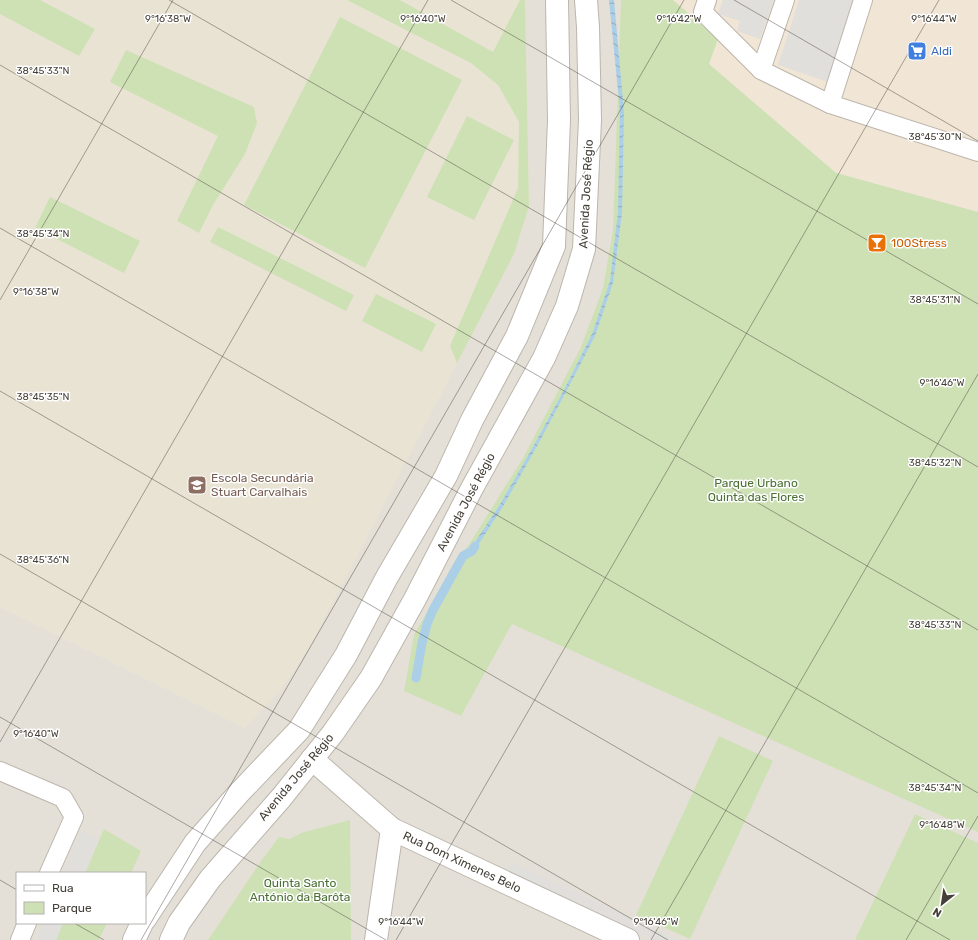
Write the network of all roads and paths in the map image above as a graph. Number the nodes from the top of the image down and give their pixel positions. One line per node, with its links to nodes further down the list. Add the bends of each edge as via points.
1 (557, 0): 13 (street, via 559,120 554,246 517,336 472,420 446,476 387,577 346,655 299,730 195,843)
2 (586, 0): 9 (street, Avenida José Régio, via 590,120 584,248 567,306 544,358 471,490 416,599 371,678)
3 (707, 0): 6 (lane, via 702,12)
4 (785, 0): 6 (lane)
5 (863, 0): 7 (lane)
6 (761, 70): 7 (lane)
7 (830, 104): 8 (lane)
8 (978, 152)
9 (312, 759): 11 (street, Rua Dom Ximenes Belo); 18 (street, Avenida José Régio, via 210,879 179,924)
10 (0, 771): 12 (lane, via 63,798 74,817)
11 (392, 829): 19 (street); 20 (street, Rua Dom Ximenes Belo)
12 (49, 872)
13 (146, 917)
14 (27, 924): 16 (lane)
15 (142, 924): 17 (street)
16 (20, 940)
17 (134, 940)
18 (172, 940)
19 (376, 940)
20 (628, 940)

